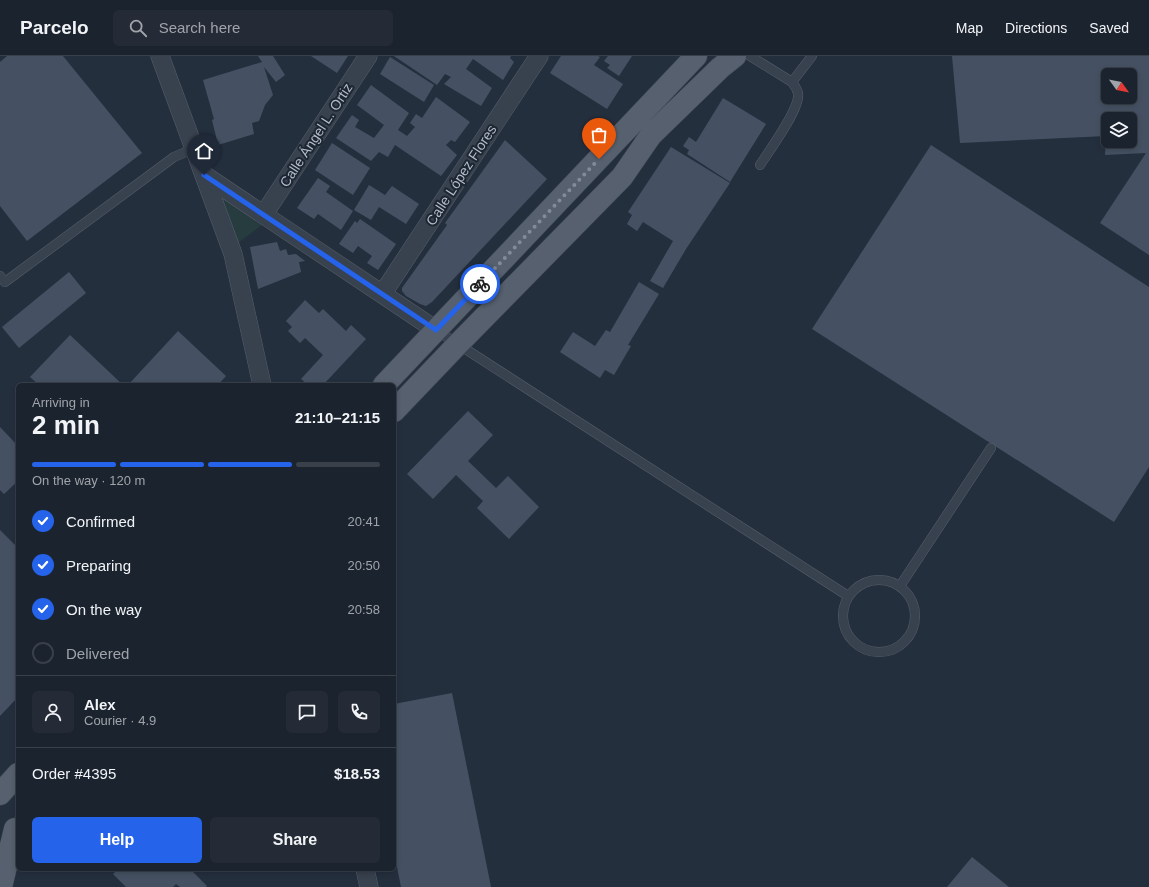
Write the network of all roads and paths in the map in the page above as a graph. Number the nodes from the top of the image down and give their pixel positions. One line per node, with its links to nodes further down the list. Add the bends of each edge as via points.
1 (160, 56): 9 (street)
2 (368, 56): 12 (street, Calle Ángel L. Ortiz)
3 (539, 56): 14 (street, Calle López Flores)
4 (696, 56): 15 (main road)
5 (735, 56): 16 (main road, via 652,135 622,177)
6 (750, 56): 8 (lane)
7 (812, 56): 8 (lane)
8 (792, 82): 10 (lane, via 798,92 793,114)
9 (195, 148): 11 (street); 13 (lane, via 174,157 5,282)
10 (760, 165)
11 (204, 175): 12 (street); 17 (street, via 234,254)
12 (264, 214): 14 (street)
13 (0, 276)
14 (383, 293): 15 (street)
15 (436, 330): 16 (lane); 18 (main road)
16 (458, 344): 19 (main road); 22 (lane)
17 (262, 383)
18 (386, 383)
19 (396, 409)
20 (991, 448): 21 (lane)
21 (900, 586): 22 (lane, via 887,580 872,580 858,586); 22 (lane, via 909,595 914,606 915,619 912,632 904,642 892,650 877,652 862,648 850,639 843,625 843,610)
22 (848, 596)
23 (16, 828): 25 (main road)
24 (16, 831): 27 (main road)
25 (0, 845)
26 (365, 871): 28 (street)
27 (1, 887)
28 (369, 887)

